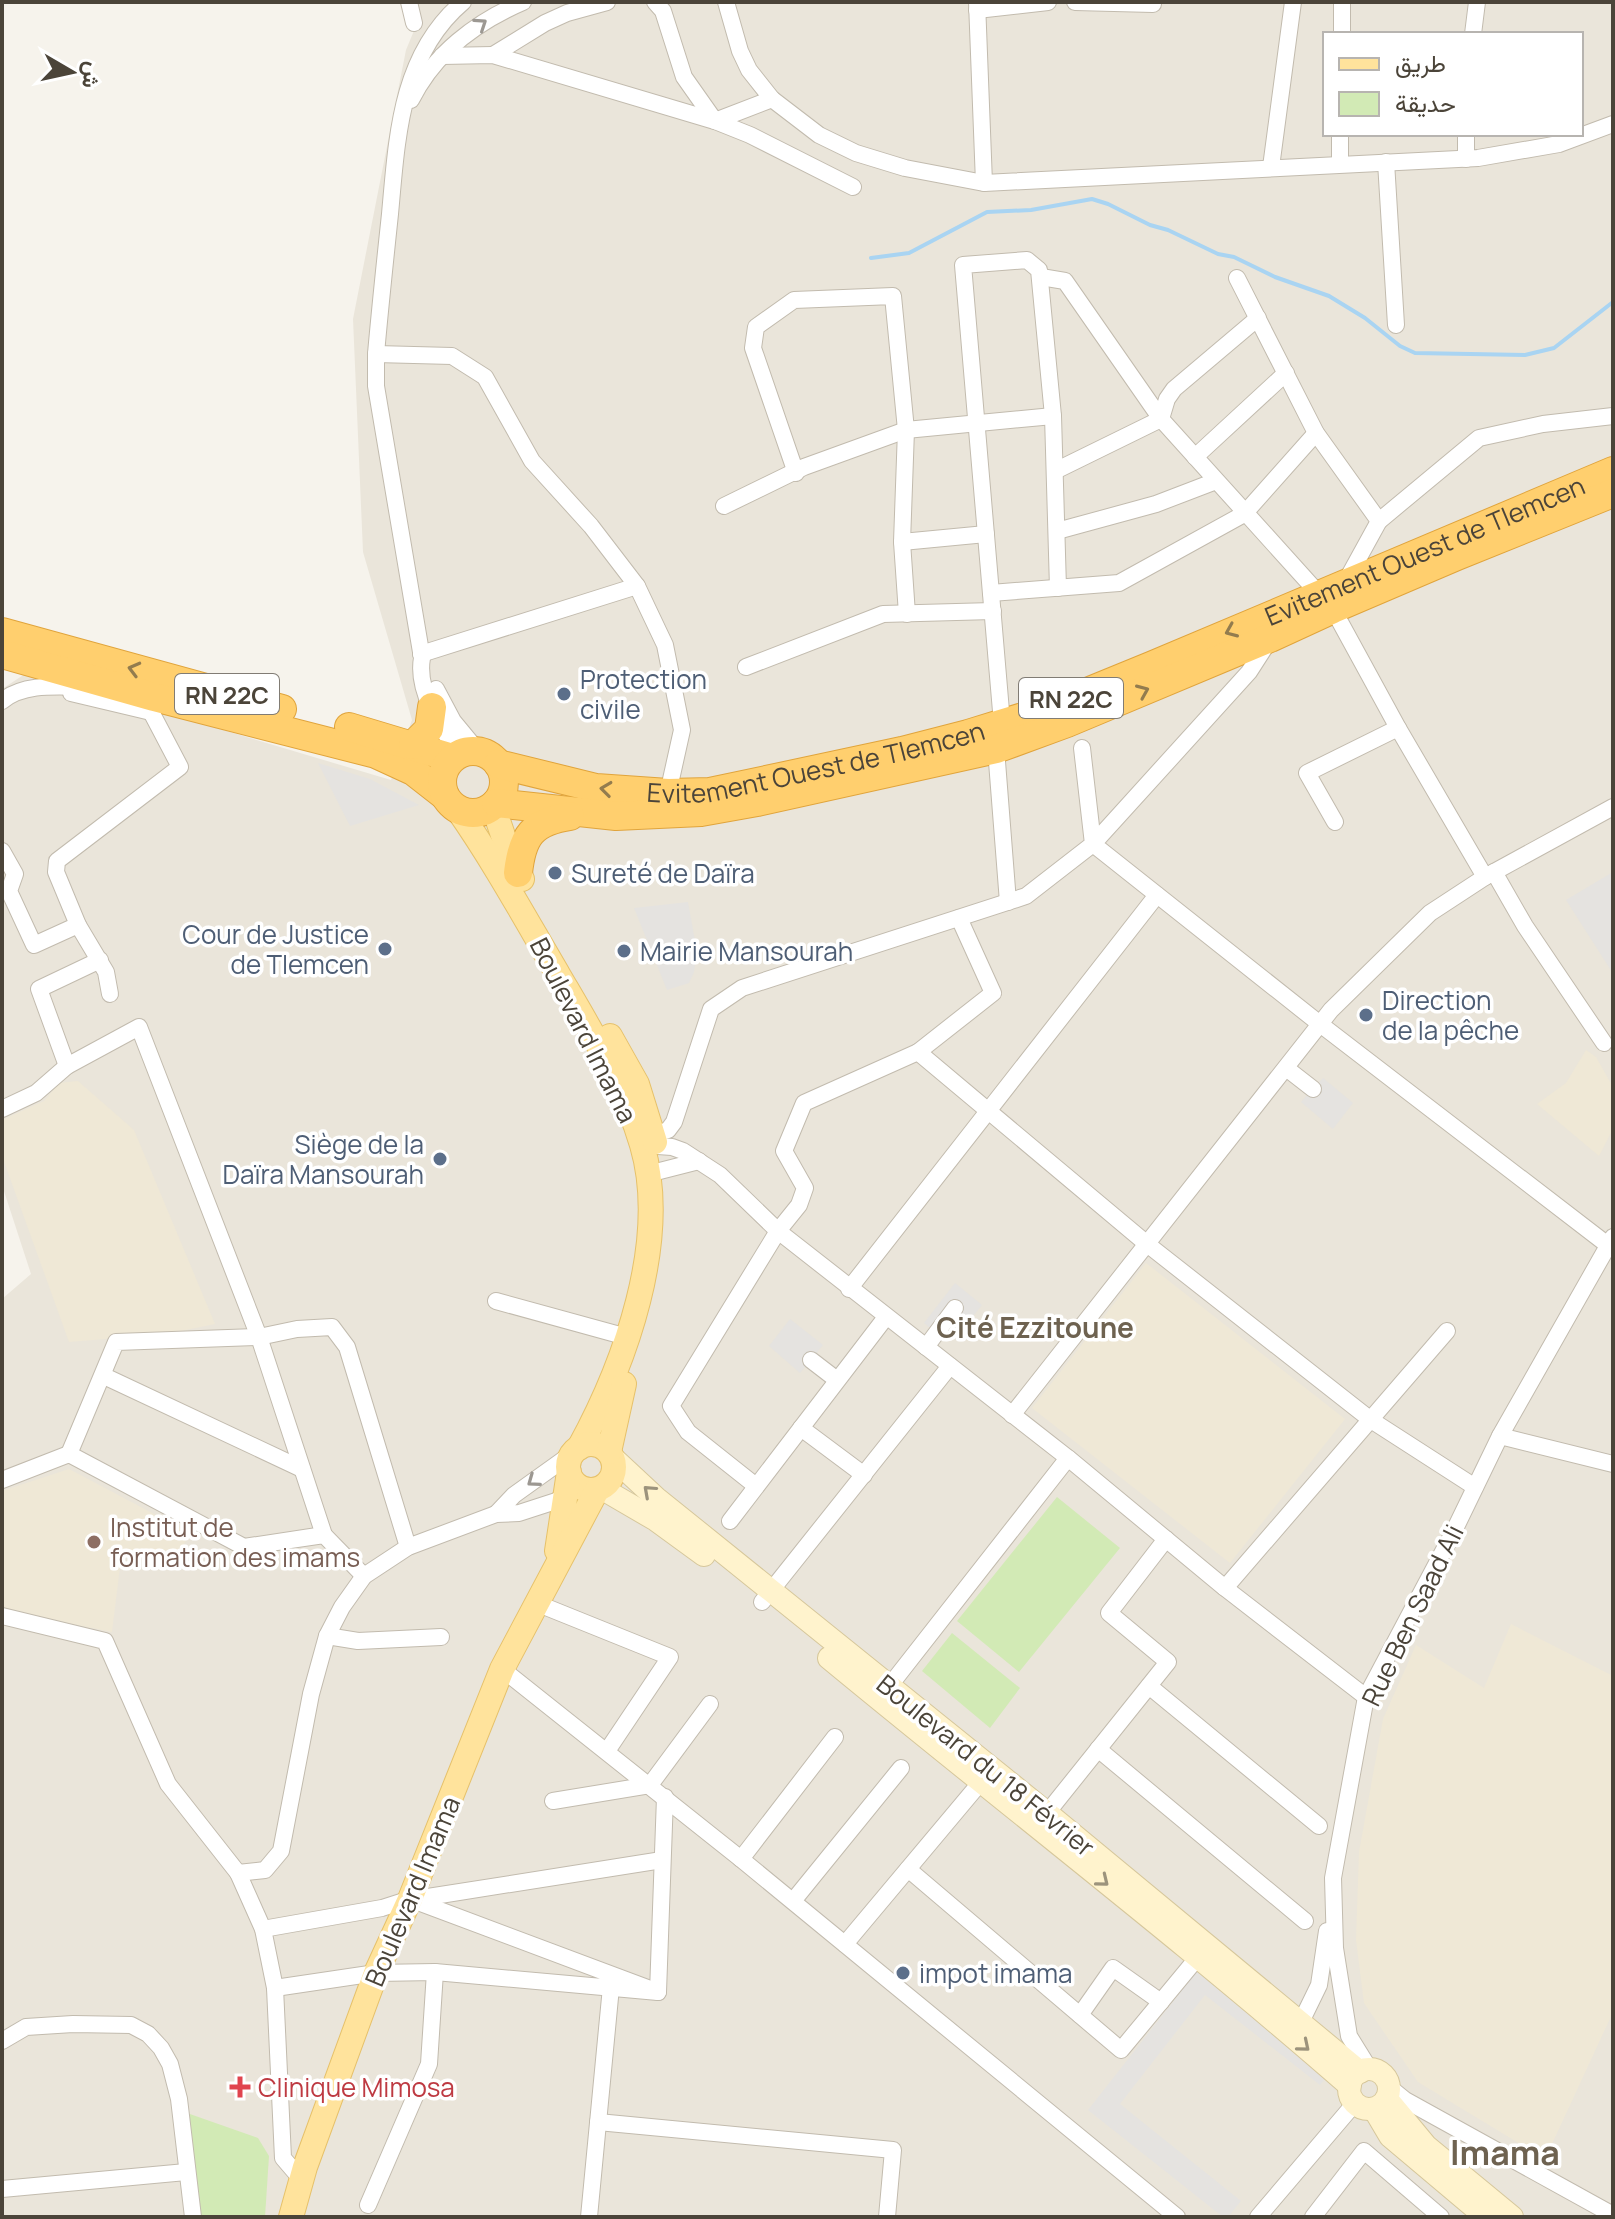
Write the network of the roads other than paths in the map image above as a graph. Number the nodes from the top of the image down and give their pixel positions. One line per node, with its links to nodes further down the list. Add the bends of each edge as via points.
1 (409, 2): 14 (street)
2 (463, 2): 22 (street, via 420,55)
3 (523, 2): 18 (street, one-way to 3, via 474,28)
4 (607, 2): 17 (street, via 567,13)
5 (655, 2): 20 (street, via 663,11 684,77)
6 (726, 2): 19 (street, via 749,70)
7 (1048, 2): 13 (street)
8 (1075, 2): 12 (street)
9 (1293, 2): 30 (street)
10 (1342, 2): 15 (street)
11 (1477, 2): 16 (street)
12 (1153, 4)
13 (977, 6): 31 (street)
14 (414, 23)
15 (1342, 32)
16 (1473, 32)
17 (493, 55): 18 (street); 20 (street)
18 (442, 56): 22 (street)
19 (772, 99): 20 (street); 31 (street, via 819,135 856,153)
20 (715, 121): 32 (street)
21 (1613, 124): 23 (street)
22 (398, 127): 37 (street)
23 (1583, 135)
24 (1340, 136): 29 (street)
25 (1466, 136): 27 (street)
26 (1581, 136): 27 (street)
27 (1466, 159): 28 (street)
28 (1386, 162): 29 (street); 36 (street)
29 (1340, 164): 30 (street)
30 (1271, 167): 31 (street)
31 (984, 183)
32 (853, 187)
33 (1041, 277): 39 (street); 41 (street, via 1065,281); 42 (street, via 1027,260 963,265)
34 (1237, 278): 35 (street)
35 (1258, 318): 38 (street); 41 (street, via 1174,389)
36 (1396, 325)
37 (376, 354): 57 (street, via 452,356 485,377 532,461); 66 (street, via 376,386)
38 (1286, 373): 44 (street); 45 (street)
39 (1053, 416): 42 (street); 46 (street)
40 (1613, 416): 53 (street, via 1479,438)
41 (1161, 419): 45 (street); 46 (street)
42 (978, 422): 43 (street); 55 (street)
43 (906, 430): 48 (street); 48 (street, via 893,296 794,300 756,327 753,348); 56 (street)
44 (1316, 433): 52 (street); 53 (street)
45 (1195, 457): 49 (street)
46 (1055, 471): 54 (street)
47 (1613, 471): 60 (highway, Evitement Ouest de Tlemcen / RN 22C)
48 (796, 473): 51 (street)
49 (1216, 481): 52 (street); 54 (street)
50 (1613, 493): 60 (highway, Evitement Ouest de Tlemcen / RN 22C)
51 (724, 506)
52 (1244, 514): 58 (street, via 1119,583); 60 (street)
53 (1379, 521): 60 (street)
54 (1057, 531): 58 (street)
55 (986, 534): 56 (street); 59 (street)
56 (902, 542): 62 (street)
57 (637, 586): 66 (street); 77 (street, via 665,645 682,730)
58 (1058, 588): 59 (street)
59 (991, 593): 61 (street)
60 (1332, 595): 64 (highway, Evitement Ouest de Tlemcen / RN 22C); 72 (street); 73 (highway, Evitement Ouest de Tlemcen / RN 22C, one-way to 73, via 1036,713)
61 (993, 611): 62 (street); 73 (street)
62 (907, 614): 67 (street, via 883,614)
63 (2, 632): 74 (highway, Evitement Ouest de Tlemcen / RN 22C, one-way to 63)
64 (1270, 638): 73 (highway, Evitement Ouest de Tlemcen / RN 22C, one-way to 64, via 1067,723); 83 (street, via 1249,672)
65 (2, 654): 69 (highway, RN 22C)
66 (422, 656): 71 (street, via 420,669); 76 (street)
67 (746, 667)
68 (46, 687): 69 (street); 69 (street); 70 (street)
69 (141, 698): 78 (highway, RN 22C, via 376,754 413,771); 90 (street, via 180,767 57,861 56,872)
70 (2, 701)
71 (432, 707): 74 (highway, via 429,729); 76 (street)
72 (1398, 728): 82 (street, via 1307,773); 86 (street)
73 (999, 736): 77 (highway, Evitement Ouest de Tlemcen / RN 22C, via 710,792); 81 (highway, Evitement Ouest de Tlemcen / RN 22C, via 861,780 701,812); 88 (street)
74 (413, 745): 76 (highway, Evitement Ouest de Tlemcen / RN 22C)
75 (1082, 748): 83 (street)
76 (472, 756): 77 (highway, Evitement Ouest de Tlemcen / RN 22C, one-way to 76, via 596,788); 78 (highway, via 444,770 441,783); 79 (highway, via 504,779)
77 (668, 793)
78 (452, 803): 79 (highway, via 476,813); 101 (main road, Boulevard Imama, via 494,863)
79 (495, 804): 81 (highway, Evitement Ouest de Tlemcen / RN 22C); 85 (main road, Boulevard Imama)
80 (1613, 807): 86 (street)
81 (584, 814): 85 (highway, via 534,829 523,842)
82 (1335, 822)
83 (1093, 844): 87 (street); 88 (street, via 1026,896)
84 (2, 851): 90 (street, via 15,874 9,891 34,945)
85 (518, 873): 101 (main road, Boulevard Imama, via 637,1084)
86 (1490, 874): 93 (street, via 1430,913); 94 (street)
87 (1157, 895): 93 (street); 100 (street)
88 (1008, 902): 89 (street)
89 (959, 918): 95 (street, via 993,993); 101 (street, via 742,988 711,1009 674,1122)
90 (78, 925): 91 (street)
91 (100, 960): 92 (street); 96 (street, via 39,989)
92 (110, 994)
93 (1320, 1024): 97 (street); 105 (street)
94 (1610, 1045)
95 (918, 1052): 100 (street); 104 (street, via 804,1103 784,1151 805,1188)
96 (67, 1066): 99 (street, via 36,1093); 112 (street, via 139,1027)
97 (1286, 1068): 98 (street); 106 (street)
98 (1313, 1089)
99 (2, 1109)
100 (987, 1112): 106 (street); 107 (street)
101 (651, 1142): 102 (street); 103 (main road, Boulevard Imama)
102 (699, 1161): 103 (street); 104 (street)
103 (655, 1173): 113 (main road, Boulevard Imama, via 649,1242); 124 (main road, Boulevard Imama, via 662,1225 658,1259 621,1393)
104 (778, 1231): 107 (street); 131 (street, via 671,1406 688,1432)
105 (1611, 1241): 122 (street, Rue Ben Saad Ali)
106 (1147, 1244): 119 (street); 120 (street)
107 (849, 1289): 110 (street)
108 (496, 1301): 113 (street)
109 (955, 1308): 114 (street)
110 (886, 1317): 114 (street); 118 (street)
111 (1447, 1331): 120 (street)
112 (259, 1337): 117 (street, via 116,1342); 127 (street); 137 (street, via 332,1327 347,1347)
113 (627, 1337): 129 (main road, Boulevard Imama)
114 (926, 1347): 116 (street)
115 (811, 1360): 118 (street)
116 (950, 1366): 119 (street); 128 (street)
117 (104, 1376): 123 (street); 127 (street)
118 (837, 1380): 121 (street)
119 (1012, 1415): 125 (street)
120 (1371, 1420): 132 (street); 139 (street)
121 (801, 1428): 128 (street); 131 (street)
122 (1500, 1436): 126 (street); 132 (street, Rue Ben Saad Ali)
123 (69, 1454): 130 (street); 135 (street, via 244,1547)
124 (610, 1455): 129 (main road, Boulevard Imama, via 613,1475); 129 (main road, via 591,1444); 140 (main road, Boulevard du 18 Février, one-way to 124)
125 (1068, 1458): 136 (street); 147 (street)
126 (1613, 1464)
127 (302, 1469): 135 (street)
128 (864, 1475): 140 (street)
129 (581, 1476): 133 (street, via 519,1513); 133 (street, one-way to 133, via 514,1495); 140 (main road, Boulevard du 18 Février); 141 (main road, Boulevard Imama, via 553,1573)
130 (2, 1480)
131 (756, 1486): 134 (street)
132 (1475, 1487): 148 (street, Rue Ben Saad Ali)
133 (496, 1514): 137 (street)
134 (730, 1521)
135 (324, 1535): 138 (street)
136 (1166, 1539): 139 (street); 146 (street, via 1109,1613 1168,1662)
137 (408, 1547): 138 (street)
138 (364, 1576): 143 (street)
139 (1225, 1588): 148 (street)
140 (767, 1596): 147 (main road, Boulevard du 18 Février)
141 (536, 1603): 145 (main road, Boulevard Imama); 152 (street, via 670,1657)
142 (2, 1616): 163 (street, via 105,1641 168,1784)
143 (327, 1636): 144 (street, via 358,1641); 163 (street, via 281,1851 265,1870)
144 (441, 1637)
145 (502, 1669): 152 (street); 165 (main road, Boulevard Imama)
146 (1149, 1686): 151 (street); 159 (street)
147 (884, 1693): 154 (main road, Boulevard du 18 Février); 158 (main road, Boulevard du 18 Février)
148 (1366, 1697): 164 (street, Rue Ben Saad Ali)
149 (710, 1704): 155 (street)
150 (835, 1737): 160 (street)
151 (1098, 1749): 158 (street); 167 (street)
152 (607, 1751): 155 (street)
153 (901, 1768): 166 (street)
154 (980, 1783): 162 (street); 170 (main road, Boulevard du 18 Février, one-way to 170)
155 (650, 1785): 156 (street); 157 (street)
156 (665, 1797): 160 (street); 161 (street)
157 (553, 1801)
158 (1047, 1813): 178 (main road, Boulevard du 18 Février)
159 (1319, 1826)
160 (741, 1859): 166 (street)
161 (662, 1860): 165 (street); 175 (street)
162 (908, 1869): 169 (street); 177 (street)
163 (238, 1873): 168 (street)
164 (1333, 1878): 178 (street, via 1319,1985); 180 (street, Rue Ben Saad Ali, via 1335,1948 1349,2036)
165 (410, 1899): 168 (street); 172 (main road, Boulevard Imama); 175 (street)
166 (793, 1901): 169 (street)
167 (1305, 1921)
168 (263, 1929): 174 (street)
169 (845, 1944): 191 (street)
170 (1198, 1957): 176 (street); 180 (main road, Boulevard du 18 Février, one-way to 180)
171 (435, 1972): 172 (street); 173 (street); 185 (street, via 429,2064)
172 (376, 1973): 174 (street); 183 (main road, Boulevard Imama)
173 (611, 1987): 175 (street); 181 (street)
174 (275, 1988): 183 (street, via 283,2158)
175 (658, 1992)
176 (1161, 2002): 177 (street, via 1113,1968); 177 (street, via 1121,2050)
177 (1080, 2015)
178 (1301, 2022): 180 (main road, Boulevard du 18 Février)
179 (2, 2041): 182 (street, via 26,2027 73,2024 131,2025 148,2034 170,2064)
180 (1369, 2089): 186 (street, via 1405,2100); 192 (street); 195 (main road, via 1390,2136); 196 (main road, via 1426,2146)
181 (598, 2122): 189 (street); 190 (street, via 893,2150)
182 (186, 2172): 184 (street); 187 (street)
183 (301, 2179): 188 (main road, Boulevard Imama)
184 (2, 2189)
185 (368, 2205)
186 (1613, 2215)
187 (193, 2217)
188 (291, 2217)
189 (589, 2217)
190 (887, 2217)
191 (1177, 2217)
192 (1258, 2217)
193 (1313, 2217): 194 (street, via 1364,2151)
194 (1441, 2217)
195 (1486, 2217)
196 (1512, 2217)

